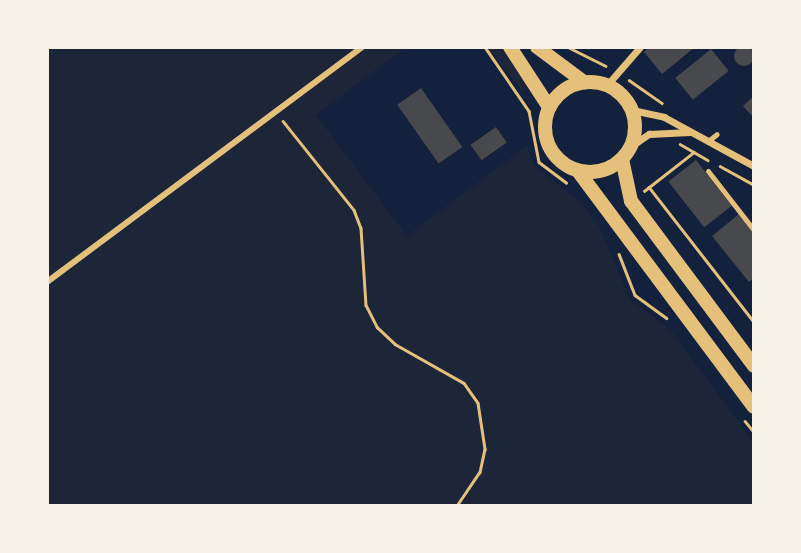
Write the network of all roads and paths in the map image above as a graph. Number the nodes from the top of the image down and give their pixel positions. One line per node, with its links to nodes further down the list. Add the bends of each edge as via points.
1 (362, 47): 12 (street)
2 (485, 47): 22 (path, via 526,104 539,162)
3 (510, 47): 10 (main road)
4 (537, 47): 8 (main road)
5 (568, 47): 7 (path, via 600,67)
6 (640, 47): 9 (street)
7 (611, 62)
8 (584, 82): 9 (main road); 10 (main road, via 564,90)
9 (607, 85): 11 (main road)
10 (549, 107): 22 (main road, via 544,133 548,146)
11 (632, 110): 13 (street, via 664,117); 17 (main road)
12 (277, 113): 28 (street); 35 (path, via 354,210 361,228 366,305 377,327 395,344 454,375 478,403 485,449 480,472)
13 (694, 133): 15 (street); 17 (street, via 664,131)
14 (717, 134): 15 (lane)
15 (708, 141): 20 (street)
16 (673, 143): 18 (path)
17 (631, 146): 19 (main road)
18 (694, 152): 24 (path); 30 (path, via 649,187)
19 (622, 159): 22 (main road); 31 (main road, via 631,201)
20 (754, 166)
21 (708, 171): 26 (lane)
22 (574, 178): 32 (main road)
23 (637, 185): 25 (path)
24 (754, 185)
25 (641, 194)
26 (754, 230)
27 (620, 257): 29 (path, via 635,295)
28 (47, 282)
29 (670, 321)
30 (754, 323)
31 (754, 366)
32 (754, 407)
33 (738, 411): 34 (path)
34 (754, 432)
35 (457, 506)

